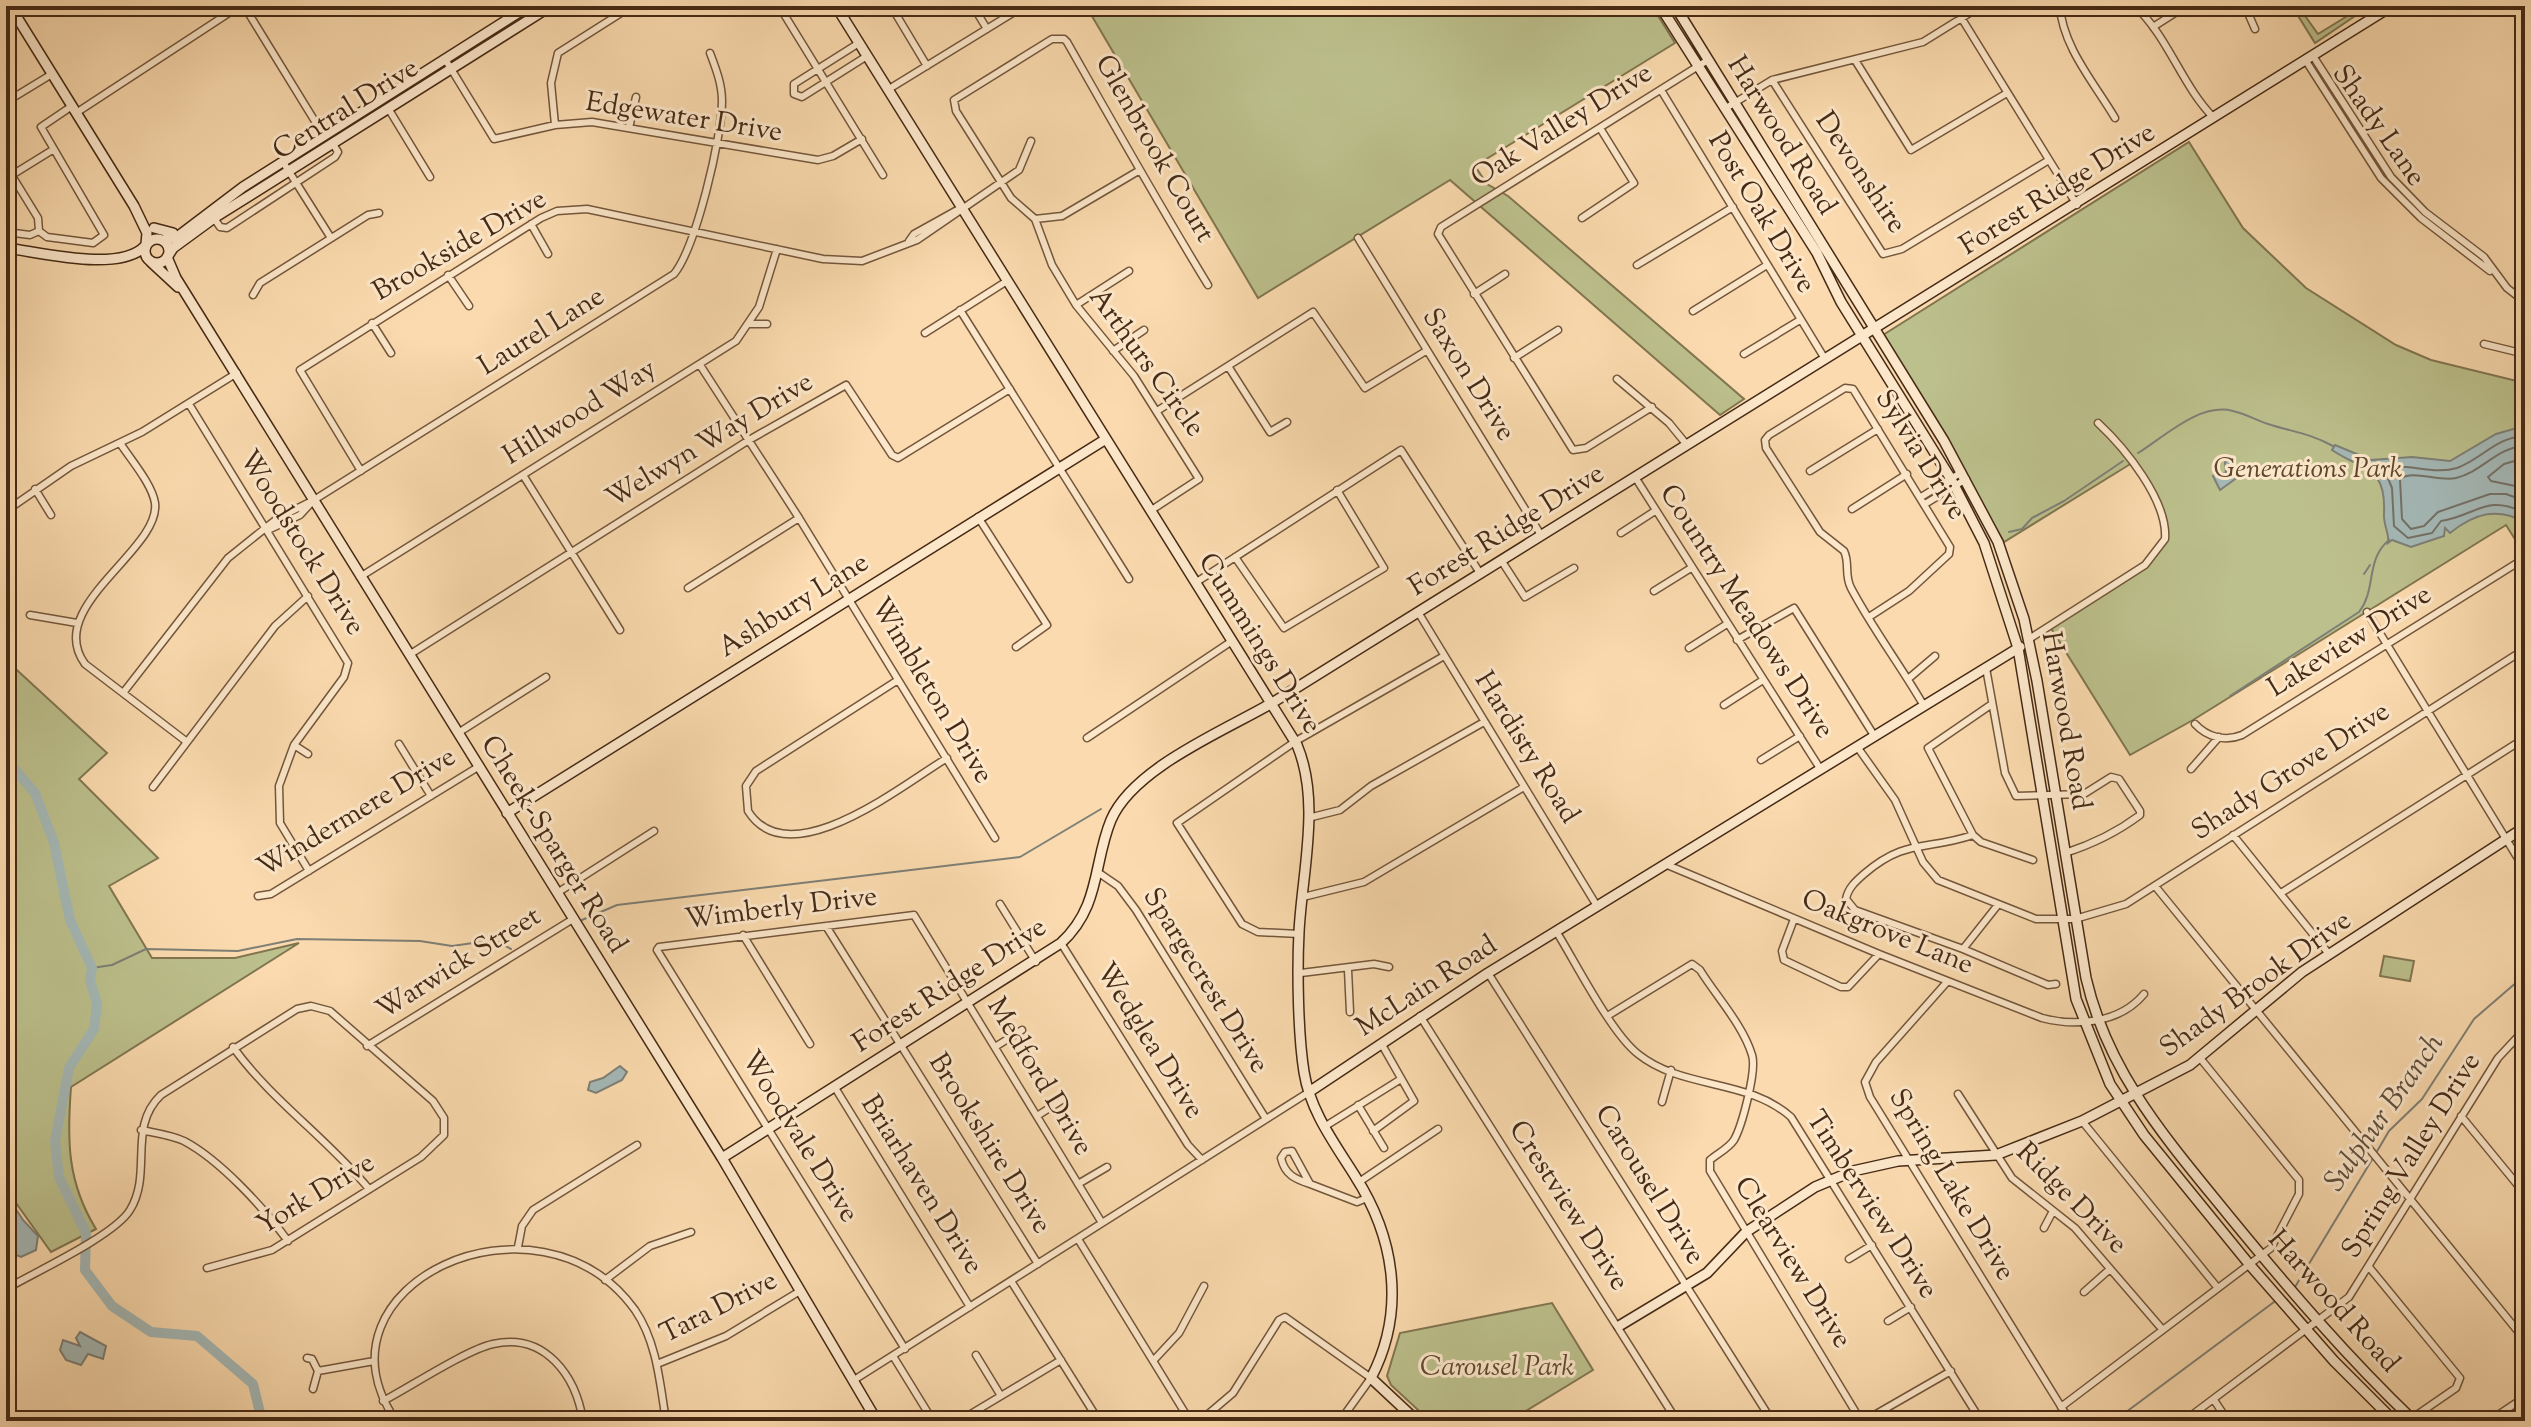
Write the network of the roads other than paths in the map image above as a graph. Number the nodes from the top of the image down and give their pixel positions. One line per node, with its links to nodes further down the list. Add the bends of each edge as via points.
1 (10, 6): 34 (main road)
2 (529, 6): 28 (main road, Central Drive)
3 (551, 6): 32 (main road, Central Drive)
4 (632, 6): 48 (street, via 558,53 551,83)
5 (779, 6): 33 (street)
6 (836, 6): 24 (main road, Cummings Drive)
7 (891, 6): 31 (street)
8 (973, 6): 22 (street)
9 (1024, 6): 22 (street)
10 (1660, 6): 30 (main road, Harwood Road)
11 (1675, 6): 30 (main road, Harwood Road)
12 (1954, 6): 20 (street)
13 (1981, 6): 20 (street)
14 (2060, 6): 46 (street, via 2068,40)
15 (2135, 6): 21 (street)
16 (2186, 6): 21 (street)
17 (2245, 6): 23 (street)
18 (2392, 6): 27 (main road, Forest Ridge Drive)
19 (242, 7): 44 (street, via 232,8); 51 (street)
20 (1962, 19): 29 (street, via 1923,42); 39 (street)
21 (2153, 27): 47 (street)
22 (987, 29): 31 (street)
23 (2255, 29)
24 (859, 43): 26 (main road, Cummings Drive); 33 (street)
25 (710, 53): 54 (street, Laurel Lane, via 722,95)
26 (867, 56): 36 (street); 37 (main road, Cummings Drive)
27 (2310, 58): 47 (main road, Forest Ridge Drive); 101 (street, Shady Lane, via 2385,182)
28 (445, 59): 32 (street, Edgewater Drive); 41 (main road, Central Drive)
29 (1855, 60): 35 (street); 39 (street, via 1911,150)
30 (1704, 63): 38 (street, Oak Valley Drive); 43 (main road, Harwood Road)
31 (927, 66): 37 (street)
32 (451, 70): 45 (main road, Central Drive); 48 (street, Edgewater Drive, via 491,138)
33 (817, 70): 36 (street); 36 (street, via 794,84 794,94 802,97)
34 (52, 74): 42 (street); 44 (main road)
35 (1772, 80): 43 (street); 57 (street, Devonshire, via 1883,254 1902,249)
36 (826, 83): 52 (street)
37 (889, 89): 70 (main road, Cummings Drive)
38 (1661, 90): 50 (street, Oak Valley Drive); 69 (street, Post Oak Drive)
39 (2007, 93): 57 (street)
40 (636, 97): 49 (street)
41 (383, 100): 45 (street); 51 (main road, Central Drive)
42 (6, 102)
43 (1731, 105): 110 (main road, Harwood Road); 115 (main road, Harwood Road)
44 (74, 109): 56 (street, via 41,125); 68 (main road)
45 (389, 109): 55 (main road, Central Drive); 64 (street)
46 (2115, 118)
47 (2214, 118): 67 (main road, Forest Ridge Drive)
48 (555, 125): 49 (street, Edgewater Drive, via 592,122)
49 (629, 128): 54 (street, Edgewater Drive)
50 (1600, 128): 73 (street, via 1634,183); 99 (street, Oak Valley Drive, via 1439,230)
51 (324, 136): 58 (main road, Central Drive)
52 (862, 139): 54 (street, Edgewater Drive, via 818,160); 63 (street)
53 (1031, 141): 65 (street, via 1019,170)
54 (717, 142): 79 (street, Laurel Lane)
55 (333, 144): 61 (main road, Central Drive); 66 (street, via 335,157)
56 (54, 149): 62 (street); 78 (street, via 104,235 93,243 47,237)
57 (2049, 160): 67 (street)
58 (283, 162): 61 (street); 75 (main road, Central Drive)
59 (6, 166): 62 (street)
60 (1140, 170): 65 (street, Glenbrook Court, via 1060,36 954,100); 74 (street, via 1062,216); 97 (street, Glenbrook Court)
61 (289, 172): 66 (street); 72 (main road, Central Drive)
62 (12, 175): 78 (street, via 38,218)
63 (883, 175)
64 (430, 177)
65 (1002, 184): 70 (street, Brookside Drive); 74 (street, via 1015,204)
66 (297, 185): 72 (street, via 227,228); 81 (street)
67 (2077, 205): 110 (main road, Forest Ridge Drive)
68 (134, 206): 77 (main road); 84 (main road, via 147,233)
69 (1733, 207): 91 (street); 92 (street, Post Oak Drive)
70 (961, 209): 86 (street, Brookside Drive, via 917,240 862,261); 96 (main road, Cummings Drive)
71 (379, 213): 81 (street)
72 (214, 218): 88 (main road, Central Drive)
73 (1582, 218)
74 (1035, 219): 102 (street, Arthurs Circle, via 1046,254)
75 (193, 222): 77 (main road, via 173,233); 83 (main road, Central Drive, via 177,237)
76 (531, 224): 79 (street, Brookside Drive, via 574,208); 87 (street); 95 (street, Brookside Drive)
77 (154, 228): 83 (main road)
78 (39, 231): 80 (street)
79 (693, 231): 86 (street, Brookside Drive); 140 (street, Laurel Lane, via 674,274)
80 (6, 232)
81 (331, 238): 100 (street, via 260,283)
82 (1358, 238): 118 (street, Saxon Drive)
83 (162, 240): 84 (main road); 88 (main road)
84 (146, 245): 89 (main road, via 131,257); 90 (main road)
85 (6, 248): 89 (main road)
86 (777, 249): 108 (street, Hillwood Way)
87 (548, 254)
88 (168, 256): 90 (main road); 98 (main road, Cheek-Sparger Road)
89 (108, 260): 90 (main road, via 124,265)
90 (151, 262): 98 (main road, Cheek-Sparger Road)
91 (1637, 265)
92 (1767, 265): 105 (street); 106 (street, Post Oak Drive)
93 (1129, 271): 102 (street)
94 (1505, 274): 99 (street)
95 (448, 275): 103 (street); 107 (street, Brookside Drive)
96 (1007, 281): 104 (street); 135 (main road, Cummings Drive)
97 (1208, 285)
98 (187, 294): 126 (main road, Cheek-Sparger Road)
99 (1474, 294): 122 (street)
100 (253, 295)
101 (2525, 302)
102 (1076, 305): 117 (street, Arthurs Circle)
103 (469, 306)
104 (960, 310): 114 (street); 128 (street)
105 (1693, 311)
106 (1800, 320): 121 (street); 123 (street, Post Oak Drive)
107 (372, 323): 119 (street); 140 (street, Brookside Drive, via 300,370)
108 (750, 324): 109 (street); 124 (street, Hillwood Way, via 736,341)
109 (767, 324)
110 (1874, 329): 115 (main road, Forest Ridge Drive); 144 (main road, Harwood Road)
111 (1144, 330): 117 (street)
112 (1558, 330): 122 (street)
113 (2525, 332): 120 (street)
114 (925, 333)
115 (1862, 336): 123 (main road, Forest Ridge Drive); 146 (main road, Harwood Road)
116 (2484, 344): 120 (street)
117 (1113, 351): 131 (street, Arthurs Circle)
118 (1426, 351): 125 (street, via 1365,388 1313,312); 160 (street, Saxon Drive)
119 (391, 353)
120 (2521, 353)
121 (1744, 354)
122 (1514, 358): 130 (street, via 1573,450 1586,448)
123 (1825, 359): 138 (main road, Forest Ridge Drive)
124 (700, 365): 136 (street, Wimbleton Drive); 143 (street, Hillwood Way)
125 (1228, 366): 131 (street); 132 (street, via 1270,432)
126 (237, 373): 129 (street); 149 (main road, Cheek-Sparger Road)
127 (1617, 379): 130 (street)
128 (1010, 389): 136 (street, Welwyn Way Drive, via 898,458 846,385); 139 (street)
129 (189, 404): 137 (street); 158 (street, Woodstock Drive)
130 (1652, 407): 138 (street)
131 (1157, 411): 153 (street, Arthurs Circle, via 1199,479)
132 (1287, 422)
133 (2098, 423): 182 (street, via 2119,443 2156,499 2165,520 2165,539 2145,565)
134 (1878, 429): 141 (street); 142 (street, Sylvia Drive); 178 (street, Sylvia Drive, via 1850,388 1765,440 1799,503 1847,556 1848,581)
135 (1106, 439): 139 (main road, Ashbury Lane); 153 (main road, Cummings Drive)
136 (749, 440): 157 (street, Wimbleton Drive); 161 (street, Welwyn Way Drive)
137 (120, 443): 147 (street); 179 (street, via 155,508 146,529)
138 (1687, 445): 145 (main road, Forest Ridge Drive)
139 (1059, 467): 156 (main road, Ashbury Lane); 169 (street)
140 (361, 471): 149 (street, Laurel Lane)
141 (1810, 471)
142 (1907, 474): 150 (street, Sylvia Drive); 151 (street)
143 (523, 475): 161 (street); 168 (street, Hillwood Way)
144 (1964, 476): 146 (street); 182 (main road, Harwood Road, via 2003,554)
145 (1635, 477): 154 (street, Country Meadows Drive); 160 (main road, Forest Ridge Drive)
146 (1953, 482): 150 (street); 188 (main road, Harwood Road, via 1984,543)
147 (35, 489): 152 (street); 155 (street)
148 (1337, 490): 162 (street); 162 (street, via 1384,568 1284,628); 167 (street, via 1403,451)
149 (314, 500): 158 (street, Laurel Lane, via 278,518); 168 (main road, Cheek-Sparger Road)
150 (1923, 500): 178 (street, Sylvia Drive, via 1949,554 1909,591)
151 (1852, 509)
152 (6, 511)
153 (1150, 511): 170 (main road, Cummings Drive)
154 (1655, 511): 159 (street); 166 (street, Country Meadows Drive)
155 (51, 515)
156 (978, 517): 174 (main road, Ashbury Lane); 186 (street, via 1047,625)
157 (799, 518): 171 (street); 174 (street, Wimbleton Drive)
158 (267, 530): 173 (street, Woodstock Drive); 198 (street, Laurel Lane, via 228,558)
159 (1621, 533)
160 (1541, 535): 164 (main road, Forest Ridge Drive)
161 (571, 552): 181 (street); 190 (street, Welwyn Way Drive)
162 (1235, 557): 170 (street)
163 (2525, 558): 185 (street, Lakeview Drive)
164 (1501, 560): 165 (street, via 1525,597); 167 (main road, Forest Ridge Drive)
165 (1574, 568)
166 (1691, 568): 172 (street); 180 (street, Country Meadows Drive)
167 (1480, 573): 175 (main road, Forest Ridge Drive)
168 (360, 577): 190 (main road, Cheek-Sparger Road)
169 (1129, 579)
170 (1195, 583): 184 (main road, Cummings Drive)
171 (688, 588)
172 (1654, 591)
173 (308, 596): 213 (street, via 286,613); 215 (street, Woodstock Drive, via 348,663 344,677)
174 (848, 598): 196 (street, Wimbleton Drive); 229 (main road, Ashbury Lane)
175 (1418, 612): 191 (street, Hardisty Road); 199 (main road, Forest Ridge Drive)
176 (2367, 612): 185 (street)
177 (30, 615): 179 (street)
178 (1869, 617): 195 (street)
179 (77, 623): 198 (street, via 79,656)
180 (1727, 624): 183 (street, Country Meadows Drive); 187 (street)
181 (620, 630)
182 (2029, 639): 188 (main road, McLain Road); 226 (main road, Harwood Road)
183 (1737, 640): 197 (street, Country Meadows Drive); 208 (street, via 1794,608)
184 (1232, 641): 199 (main road, Cummings Drive); 210 (street)
185 (2388, 643): 203 (street); 209 (street, Lakeview Drive, via 2242,735)
186 (1016, 647)
187 (1689, 648)
188 (2018, 648): 193 (main road, McLain Road); 228 (main road, Harwood Road)
189 (2525, 649): 203 (street, Shady Grove Drive)
190 (409, 655): 206 (main road, Cheek-Sparger Road)
191 (1444, 656): 204 (street, Hardisty Road); 212 (street)
192 (1935, 656): 195 (street)
193 (1986, 668): 200 (street); 202 (main road, McLain Road)
194 (546, 677): 206 (street)
195 (1908, 679): 202 (street)
196 (898, 680): 218 (street, Wimbleton Drive); 218 (street, via 765,764 749,779 748,811 760,825 791,833 821,832)
197 (1763, 680): 201 (street); 207 (street, Country Meadows Drive)
198 (123, 693): 213 (street)
199 (1272, 703): 212 (main road, Cummings Drive); 243 (main road, Forest Ridge Drive, via 1139,784 1111,821)
200 (1992, 704): 228 (street, via 2013,791 2023,798); 233 (street, via 1928,748)
201 (1724, 705)
202 (1925, 707): 208 (main road, McLain Road)
203 (2428, 709): 223 (street); 234 (street, Shady Grove Drive)
204 (1484, 722): 225 (street, Hardisty Road); 230 (street, via 1371,786 1340,810)
205 (2195, 724): 209 (street)
206 (457, 733): 220 (main road, Cheek-Sparger Road)
207 (1800, 736): 219 (street); 222 (street, Country Meadows Drive)
208 (1875, 737): 216 (main road, McLain Road)
209 (2219, 737): 221 (street)
210 (1087, 738)
211 (2525, 738): 223 (street)
212 (1296, 741): 230 (main road, Cummings Drive, via 1305,768); 259 (street, via 1177,823 1242,924 1258,932)
213 (187, 742): 224 (street)
214 (399, 744): 227 (street)
215 (294, 745): 217 (street); 242 (street, Woodstock Drive, via 279,786 278,812)
216 (1858, 748): 222 (main road, McLain Road); 237 (street, Shady Grove Drive, via 1895,800)
217 (308, 754)
218 (947, 758): 235 (street, Wimbleton Drive)
219 (1761, 760)
220 (478, 767): 227 (street, Windermere Drive); 229 (main road, Cheek-Sparger Road)
221 (2191, 769)
222 (1821, 770): 240 (main road, McLain Road)
223 (2468, 773): 236 (street); 246 (street)
224 (153, 787)
225 (1524, 787): 248 (street, via 1364,882); 250 (street, Hardisty Road)
226 (2056, 794): 228 (street); 238 (main road, Harwood Road); 238 (street, via 2084,794 2111,777 2119,779 2140,811 2116,831)
227 (431, 796): 242 (street, Windermere Drive)
228 (2041, 796): 253 (main road, Harwood Road)
229 (507, 813): 245 (main road, Cheek-Sparger Road)
230 (1308, 818): 248 (main road, Cummings Drive)
231 (2525, 827): 236 (main road, Shady Brook Drive)
232 (654, 831): 245 (street)
233 (1973, 835): 237 (street); 239 (street)
234 (2233, 835): 244 (street, Shady Grove Drive); 246 (street)
235 (995, 838)
236 (2506, 839): 241 (street); 265 (main road, Shady Brook Drive)
237 (1916, 847): 251 (street, Shady Grove Drive, via 1938,880); 263 (street, via 1892,852 1847,895 1855,910)
238 (2065, 853): 256 (main road, Harwood Road)
239 (2033, 860)
240 (1665, 864): 250 (main road, McLain Road); 255 (street, Oakgrove Lane)
241 (2525, 870)
242 (309, 871): 247 (street, Windermere Drive)
243 (1099, 873): 261 (main road, Forest Ridge Drive, via 1080,921); 303 (street, Spargecrest Drive, via 1118,886 1136,910)
244 (2155, 886): 256 (street, Shady Grove Drive, via 2118,908); 275 (street)
245 (557, 893): 254 (main road, Cheek-Sparger Road)
246 (2281, 893): 265 (street)
247 (258, 896)
248 (1303, 897): 259 (main road, Cummings Drive)
249 (1000, 904): 266 (street)
250 (1597, 906): 258 (main road, McLain Road)
251 (1997, 906): 253 (street, Shady Grove Drive, via 2036,919); 263 (street)
252 (911, 914): 257 (street, Wimberly Drive); 274 (street, Medford Drive)
253 (2061, 918): 256 (street, Shady Grove Drive); 280 (main road, Harwood Road)
254 (573, 919): 286 (street, Warwick Street); 313 (main road, Cheek-Sparger Road)
255 (1794, 919): 264 (street, Oakgrove Lane); 264 (street, via 1782,951 1784,960 1841,987 1848,987)
256 (2075, 919): 279 (main road, Harwood Road)
257 (826, 926): 260 (street, Wimberly Drive); 285 (street, Brookshire Drive)
258 (1556, 931): 270 (main road, McLain Road); 277 (street, Timberview Drive)
259 (1299, 934): 269 (main road, Cummings Drive)
260 (743, 935): 262 (street, Wimberly Drive); 284 (street)
261 (1061, 943): 266 (main road, Forest Ridge Drive); 315 (street, Wedglea Drive)
262 (657, 948): 305 (street, Woodvale Drive)
263 (1963, 949): 272 (street)
264 (1879, 954): 271 (street, Oakgrove Lane)
265 (2329, 954): 275 (main road, Shady Brook Drive)
266 (1036, 962): 274 (main road, Forest Ridge Drive)
267 (1389, 967): 268 (street, via 1374,964)
268 (1348, 970): 269 (street); 276 (street)
269 (1301, 973): 294 (main road, Cummings Drive, via 1301,1045)
270 (1488, 973): 278 (main road, McLain Road); 344 (street, Carousel Drive)
271 (1947, 982): 280 (street, Oakgrove Lane, via 2042,1018); 314 (street, Spring Lake Drive, via 1867,1076 1870,1097)
272 (2056, 984)
273 (2144, 994): 279 (street, Oakgrove Lane, via 2127,1009)
274 (968, 1003): 285 (main road, Forest Ridge Drive); 288 (street, Medford Drive)
275 (2257, 1010): 289 (main road, Shady Brook Drive); 324 (street)
276 (1350, 1012)
277 (1609, 1015): 290 (street, Timberview Drive, via 1639,1056); 293 (street, Clearview Drive, via 1692,964 1753,1056)
278 (1420, 1016): 283 (main road, McLain Road); 353 (street, Crestview Drive)
279 (2097, 1020): 280 (street, Oakgrove Lane); 296 (main road, Harwood Road)
280 (2082, 1022): 299 (main road, Harwood Road)
281 (2525, 1029): 302 (street, Spring Valley Drive, via 2498,1058)
282 (1022, 1030): 288 (street)
283 (1381, 1043): 291 (street); 294 (main road, McLain Road)
284 (810, 1044)
285 (901, 1045): 292 (main road, Forest Ridge Drive); 336 (street, Brookshire Drive)
286 (367, 1046): 287 (street, via 330,1011 305,1007); 321 (street, York Drive, via 421,1089 446,1125 440,1141)
287 (233, 1047): 308 (street, via 161,1095); 321 (street, via 263,1086 337,1151)
288 (995, 1047): 301 (street, Medford Drive)
289 (2200, 1058): 296 (main road, Shady Brook Drive); 334 (street, via 2301,1185 2276,1242)
290 (1671, 1070): 293 (street, Timberview Drive); 298 (street)
291 (1401, 1079): 300 (street); 309 (street, via 1414,1103)
292 (834, 1086): 305 (main road, Forest Ridge Drive); 349 (street, Briarhaven Drive)
293 (1748, 1090): 317 (street, Timberview Drive, via 1791,1117); 329 (street, Clearview Drive, via 1733,1141 1708,1166)
294 (1309, 1092): 303 (street, McLain Road); 306 (main road, Cummings Drive)
295 (1958, 1094): 312 (street, Ridge Drive)
296 (2134, 1095): 299 (main road, Shady Brook Drive); 334 (main road, Harwood Road)
297 (1065, 1098): 301 (street)
298 (1662, 1102)
299 (2121, 1102): 304 (main road, Shady Brook Drive); 337 (main road, Harwood Road)
300 (1358, 1105): 306 (street); 309 (street)
301 (1037, 1116): 319 (street, Medford Drive)
302 (2461, 1116): 322 (street); 324 (street, Spring Valley Drive)
303 (1266, 1119): 315 (street, McLain Road)
304 (2082, 1121): 312 (main road, Shady Brook Drive); 345 (street)
305 (767, 1127): 313 (main road, Forest Ridge Drive); 357 (street, Woodvale Drive)
306 (1324, 1127): 318 (main road, Cummings Drive)
307 (1438, 1129): 318 (street)
308 (141, 1130): 331 (street, via 184,1142 206,1156); 346 (street, via 133,1203 118,1223)
309 (1373, 1131): 311 (street)
310 (637, 1145): 333 (street, via 533,1210 522,1226)
311 (1384, 1148)
312 (1996, 1155): 314 (main road, Shady Brook Drive); 325 (street, Ridge Drive, via 2012,1178)
313 (722, 1158): 347 (main road, Cheek-Sparger Road)
314 (1908, 1159): 317 (main road, Shady Brook Drive); 374 (street, Spring Lake Drive)
315 (1202, 1160): 326 (street, McLain Road)
316 (1107, 1167): 319 (street)
317 (1831, 1180): 329 (main road, Shady Brook Drive); 332 (street, Timberview Drive)
318 (1359, 1182): 323 (main road, Cummings Drive)
319 (1078, 1184): 326 (street, Medford Drive)
320 (1310, 1184): 320 (street, via 1299,1158 1285,1152 1283,1166 1290,1176); 323 (street, via 1357,1202)
321 (369, 1189): 331 (street, York Drive)
322 (2525, 1194)
323 (1367, 1198): 367 (main road, Cummings Drive, via 1384,1232 1392,1271 1389,1325)
324 (2409, 1198): 338 (street, Spring Valley Drive); 356 (street)
325 (2053, 1211): 327 (street); 340 (street, Ridge Drive)
326 (1102, 1223): 330 (street, McLain Road)
327 (2044, 1228)
328 (691, 1232): 341 (street, via 650,1246)
329 (1746, 1232): 344 (main road, Shady Brook Drive); 391 (street, Clearview Drive)
330 (1078, 1239): 336 (street, McLain Road); 363 (street)
331 (288, 1241): 339 (street, York Drive, via 258,1256)
332 (1872, 1245): 335 (street); 350 (street, Timberview Drive)
333 (518, 1247): 341 (street, via 561,1255); 362 (street, via 469,1255 407,1289 383,1321)
334 (2261, 1255): 337 (street); 352 (main road, Harwood Road)
335 (1849, 1259)
336 (1038, 1264): 342 (street, McLain Road)
337 (2249, 1264): 345 (street); 355 (main road, Harwood Road)
338 (2369, 1267): 352 (street, Spring Valley Drive, via 2349,1297); 376 (street, via 2460,1378 2456,1388)
339 (207, 1268)
340 (2110, 1269): 348 (street); 354 (street, Ridge Drive)
341 (605, 1280): 364 (street, via 635,1310)
342 (1011, 1281): 349 (street, McLain Road); 361 (street)
343 (1204, 1286): 363 (street, via 1179,1333)
344 (1687, 1286): 353 (main road, Shady Brook Drive); 390 (street, Carousel Drive)
345 (2217, 1287): 354 (street)
346 (6, 1289)
347 (800, 1291): 364 (street, Tara Drive, via 726,1336); 368 (main road, Cheek-Sparger Road)
348 (2084, 1292)
349 (970, 1307): 357 (street, McLain Road)
350 (1911, 1307): 351 (street); 366 (street, Timberview Drive)
351 (1888, 1321)
352 (2318, 1323): 355 (street, Spring Valley Drive); 376 (main road, Harwood Road)
353 (1619, 1326): 389 (street, Crestview Drive)
354 (2162, 1329): 374 (street)
355 (2307, 1331): 372 (street, Spring Valley Drive); 396 (main road, Harwood Road)
356 (2525, 1340)
357 (905, 1349): 359 (street, McLain Road)
358 (976, 1355): 370 (street)
359 (893, 1356): 368 (street, McLain Road); 382 (street)
360 (307, 1358): 365 (street)
361 (1061, 1360): 370 (street); 384 (street)
362 (374, 1361): 365 (street); 373 (street)
363 (1153, 1361): 385 (street)
364 (657, 1364): 379 (street)
365 (318, 1371): 369 (street)
366 (1951, 1371): 391 (street); 392 (street, Timberview Drive)
367 (1371, 1378): 386 (street, via 1282,1318 1233,1393); 387 (street); 388 (main road)
368 (854, 1380): 381 (main road, Cheek-Sparger Road)
369 (313, 1389)
370 (1001, 1396): 383 (street)
371 (2525, 1397): 397 (street)
372 (2214, 1400): 394 (street, Spring Valley Drive); 395 (street)
373 (383, 1401): 377 (street); 378 (street, via 484,1348 519,1345 550,1355 562,1366 578,1394)
374 (2061, 1407): 393 (street, Spring Lake Drive)
375 (797, 1417): 380 (street)
376 (2412, 1420)
377 (396, 1421)
378 (583, 1421)
379 (666, 1421)
380 (786, 1421)
381 (877, 1421)
382 (933, 1421)
383 (959, 1421)
384 (1099, 1421)
385 (1190, 1421)
386 (1200, 1421)
387 (1340, 1421)
388 (1417, 1421)
389 (1677, 1421)
390 (1772, 1421)
391 (1862, 1421)
392 (1981, 1421)
393 (2070, 1421)
394 (2184, 1421)
395 (2228, 1421)
396 (2394, 1421)
397 (2489, 1421)

